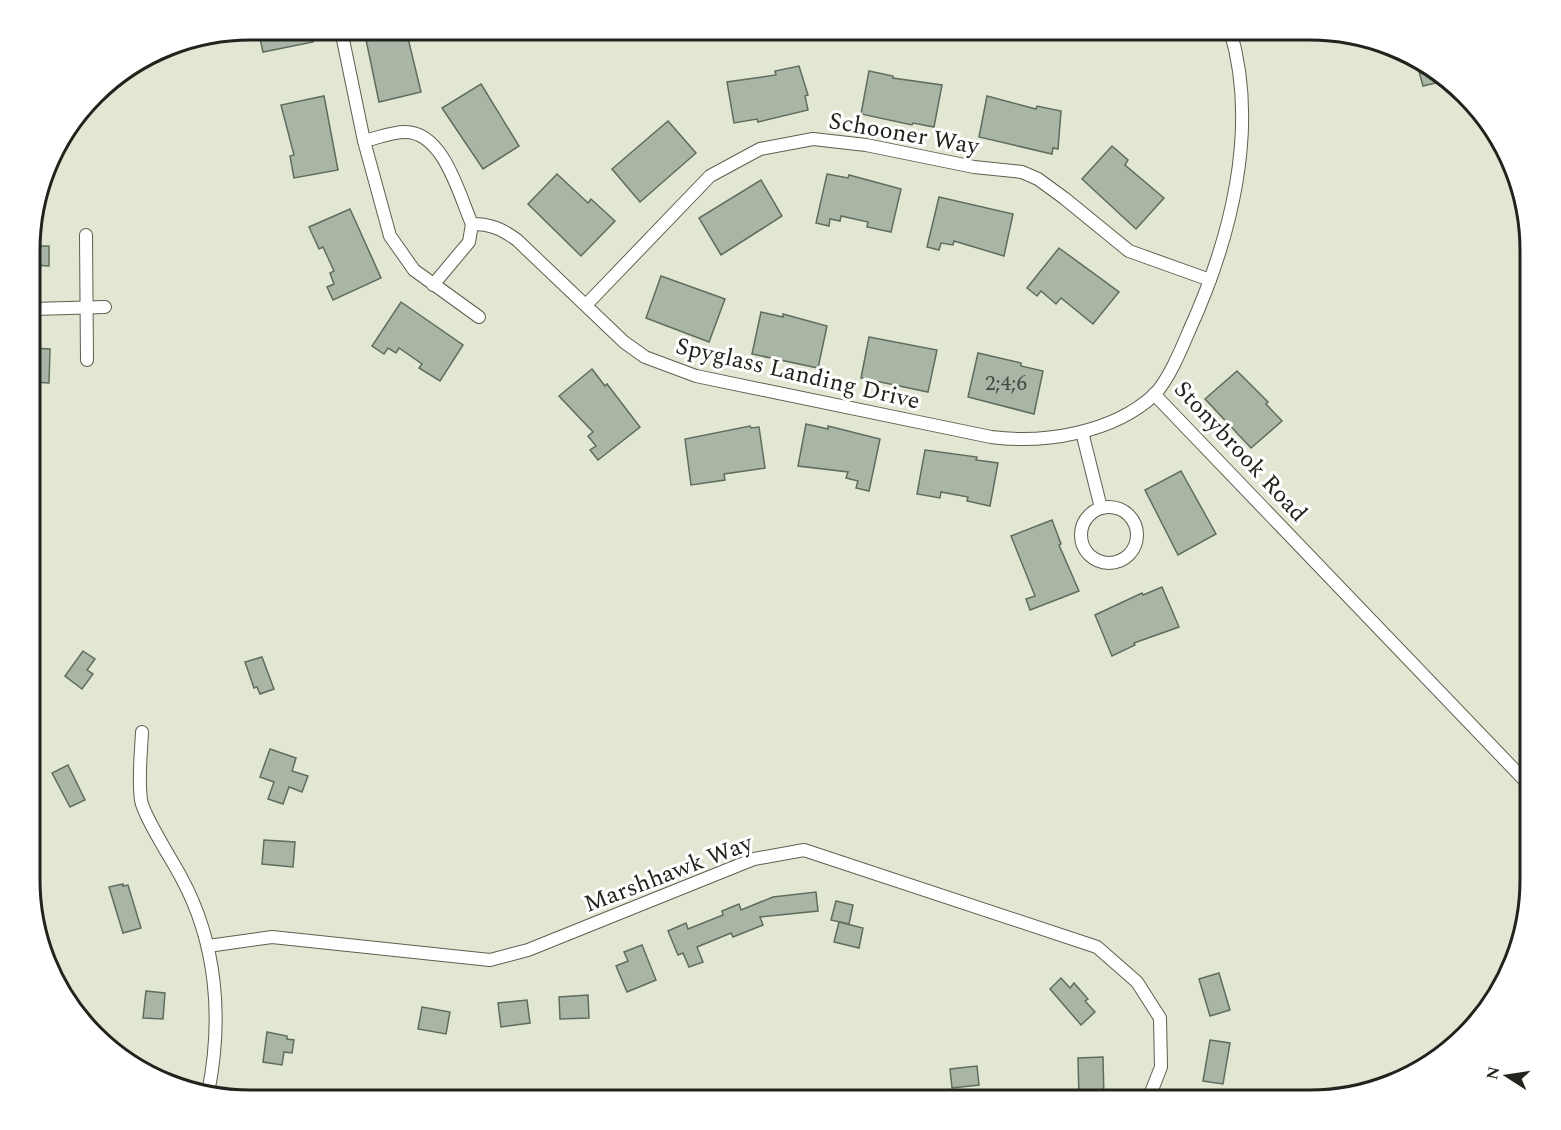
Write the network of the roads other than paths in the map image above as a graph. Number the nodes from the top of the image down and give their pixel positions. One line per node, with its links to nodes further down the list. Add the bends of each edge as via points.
1 (343, 41): 3 (street)
2 (1233, 41): 6 (street, Stonybrook Road, via 1241,110 1239,170)
3 (364, 141): 4 (street, via 405,132 428,139 438,148); 7 (street, via 390,236 414,270)
4 (472, 224): 7 (street, via 469,242); 8 (street, Spyglass Landing Drive, via 502,229)
5 (86, 235): 10 (street)
6 (1210, 280): 8 (street, Schooner Way, via 1129,251 1064,198 1022,172 813,139 760,149 710,176); 14 (street, Stonybrook Road, via 1179,355)
7 (433, 285): 12 (street)
8 (586, 305): 15 (street, Spyglass Landing Drive, via 645,357 696,376 991,437 1040,440)
9 (105, 307): 10 (street)
10 (86, 308): 11 (street); 13 (street)
11 (40, 309)
12 (479, 317)
13 (87, 360)
14 (1154, 394): 15 (street, Spyglass Landing Drive, via 1126,413); 18 (street, Stonybrook Road)
15 (1082, 432): 16 (street)
16 (1101, 508): 16 (street, via 1083,523 1081,541 1083,549 1097,562 1114,564 1136,546 1136,526 1124,511)
17 (141, 732): 19 (street, via 141,802 186,886 204,926)
18 (1520, 776)
19 (208, 946): 20 (street, via 217,1026); 21 (street, Marshhawk Way, via 272,937 490,960 528,950 754,859 804,850 1097,947 1137,982 1160,1018 1161,1067)
20 (209, 1085)
21 (1152, 1090)

